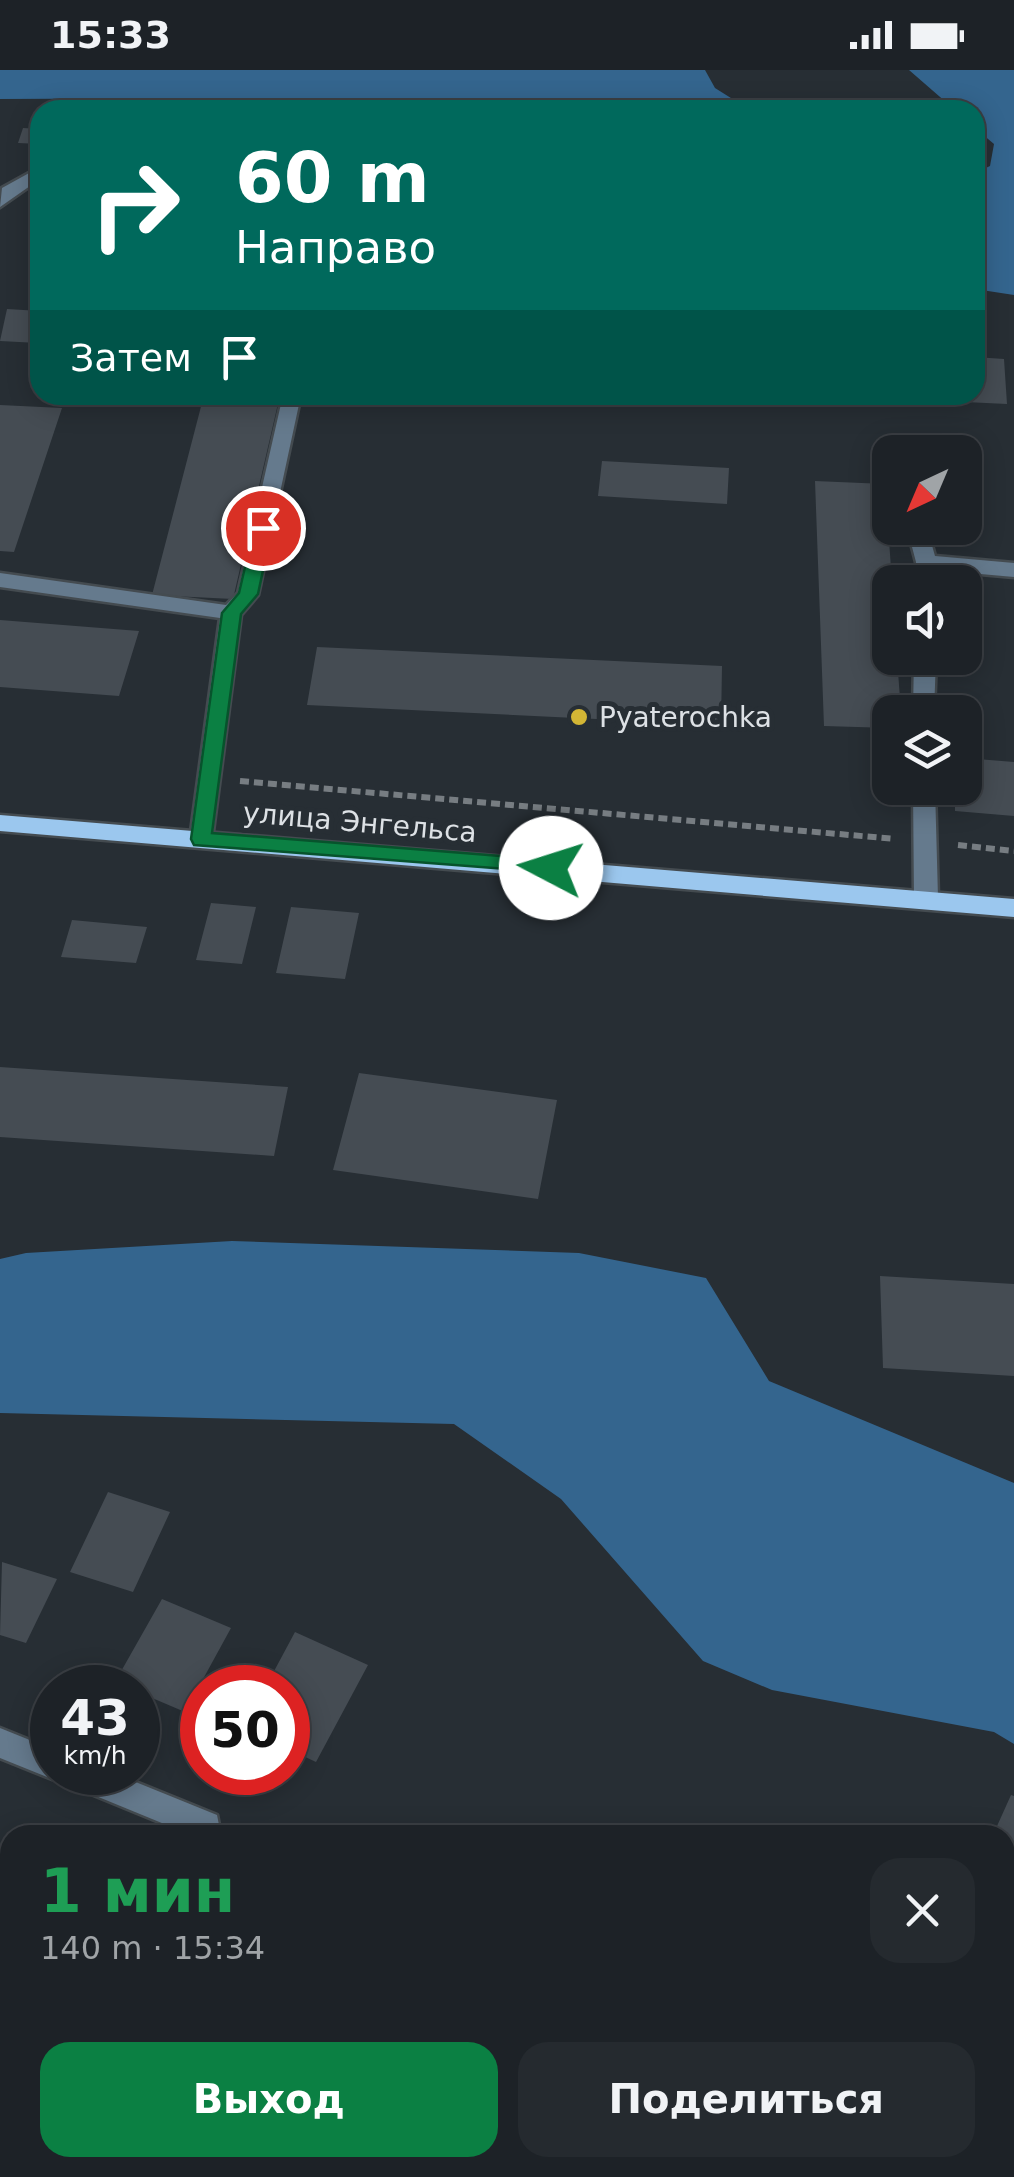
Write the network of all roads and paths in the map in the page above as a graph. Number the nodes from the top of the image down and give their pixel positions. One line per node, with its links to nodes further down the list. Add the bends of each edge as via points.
1 (30, 178): 2 (street)
2 (0, 202)
3 (290, 405): 7 (street, via 248,594)
4 (1014, 570): 5 (street)
5 (982, 571)
6 (0, 580): 7 (street)
7 (232, 613): 8 (street)
8 (209, 778): 11 (street); 12 (path)
9 (924, 805): 12 (street)
10 (0, 823): 11 (main road, улица Энгельса)
11 (201, 839): 14 (main road, улица Энгельса)
12 (925, 842): 13 (path); 14 (street)
13 (1014, 851)
14 (926, 898): 15 (main road, улица Энгельса)
15 (1014, 908)
16 (0, 1743): 17 (street)
17 (30, 1755)
18 (130, 1795): 19 (street)
19 (204, 1825)

